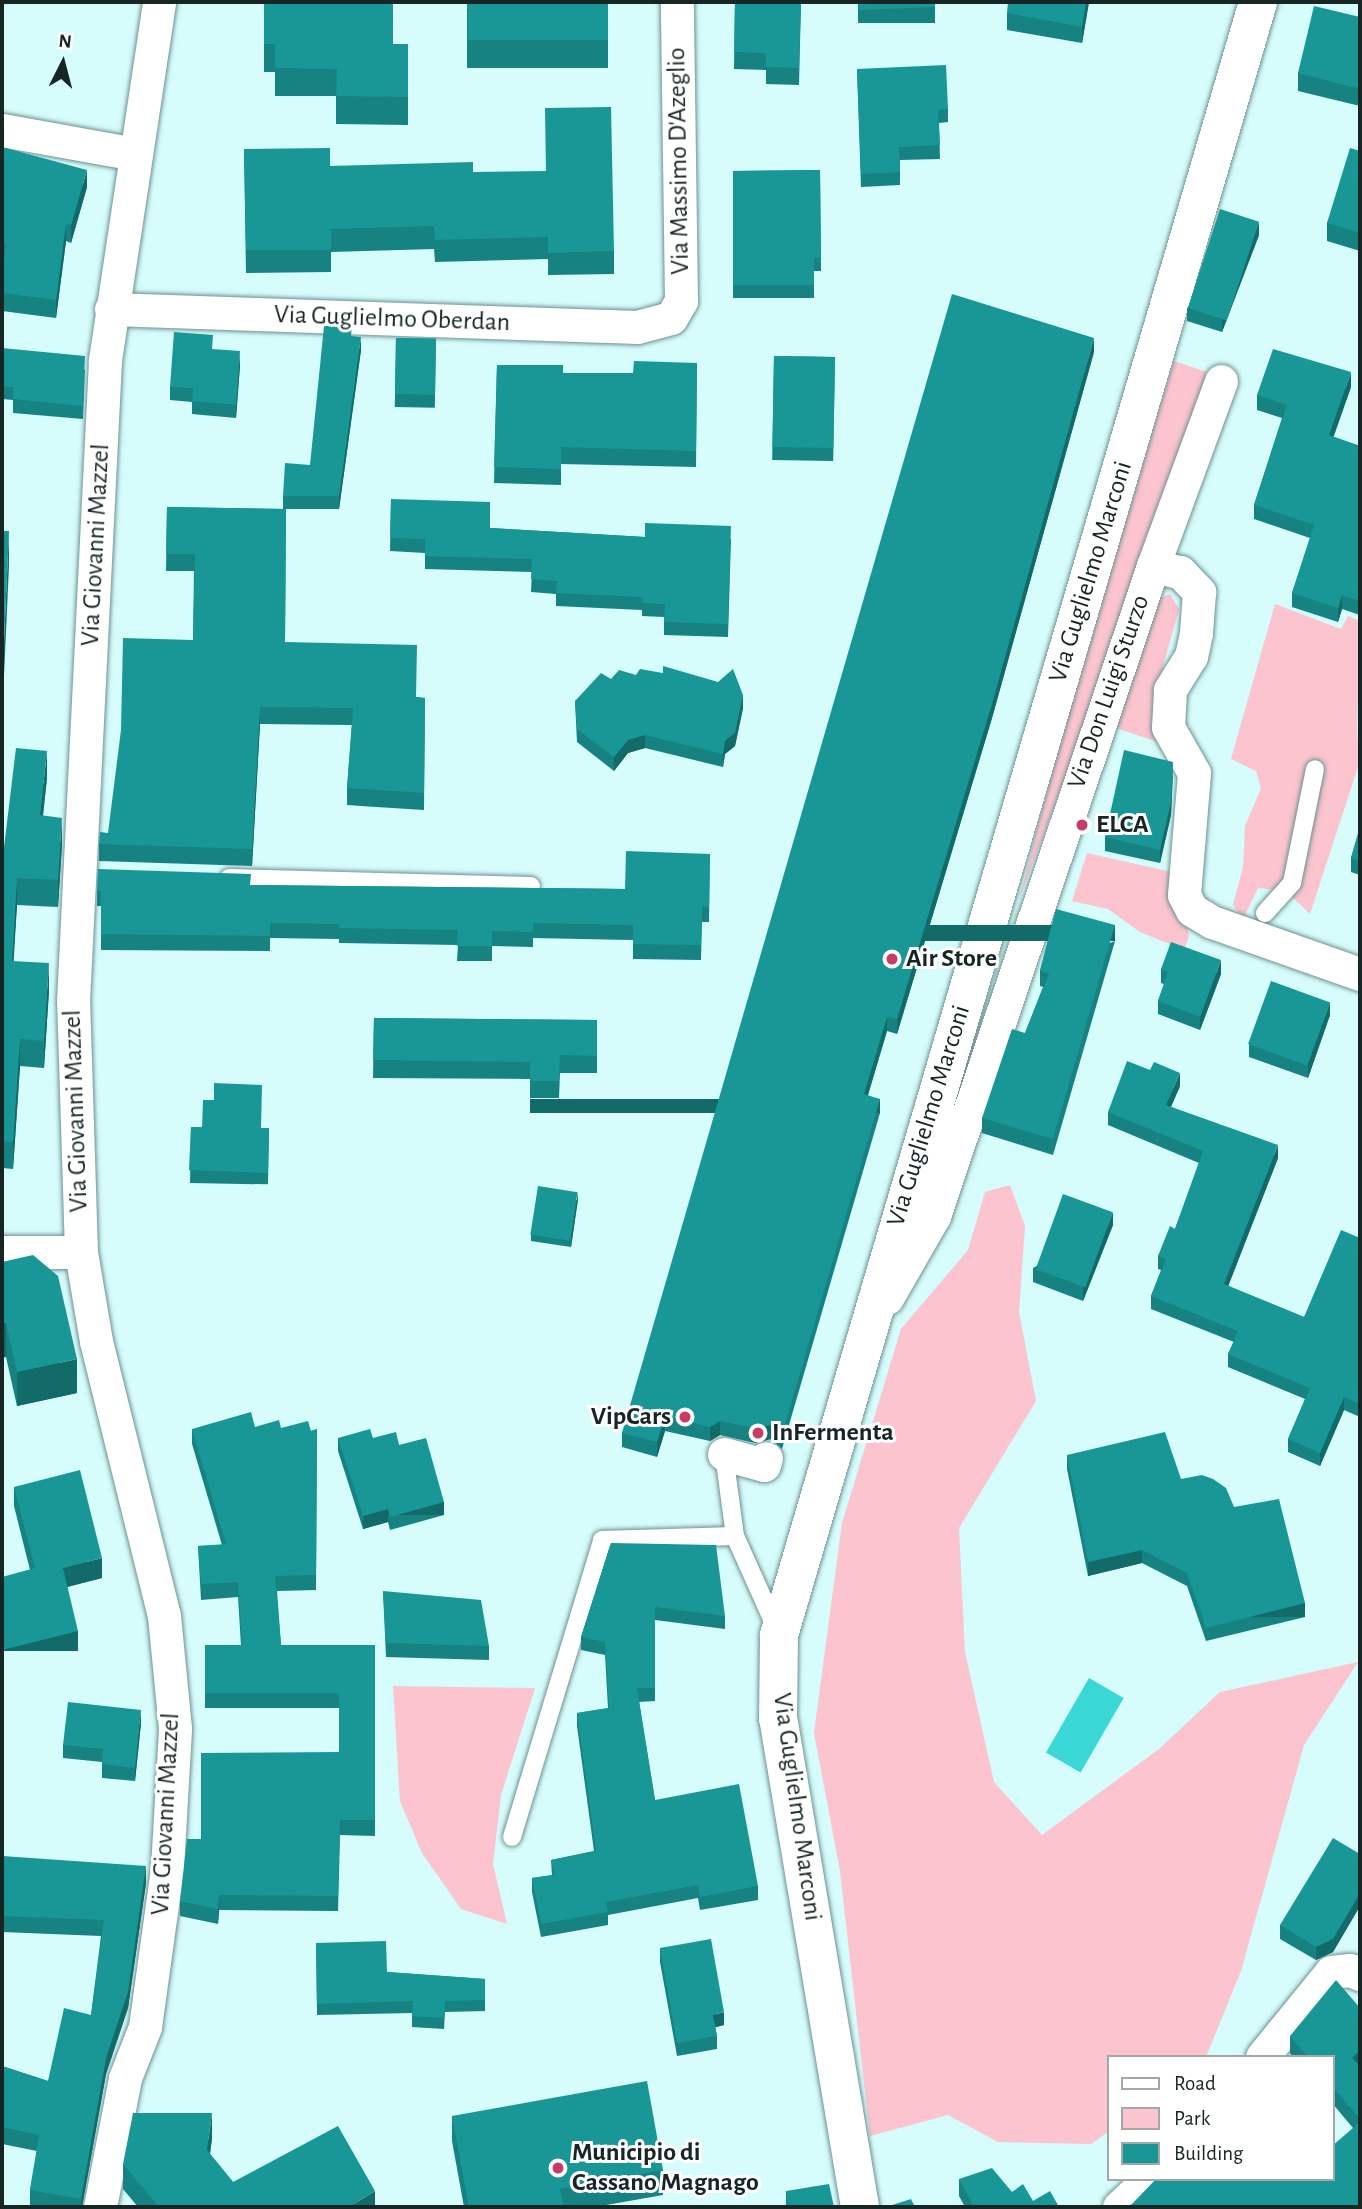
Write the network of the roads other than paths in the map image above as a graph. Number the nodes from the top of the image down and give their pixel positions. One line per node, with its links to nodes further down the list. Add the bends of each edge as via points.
1 (159, 2): 5 (street, Via Giovanni Mazzel)
2 (677, 2): 7 (street, Via Massimo D'Azeglio, via 681,301)
3 (1258, 2): 17 (street, Via Guglielmo Marconi)
4 (2, 130): 5 (street)
5 (136, 154): 6 (street, Via Giovanni Mazzel)
6 (111, 309): 7 (street, Via Guglielmo Oberdan, via 637,327); 16 (street, Via Giovanni Mazzel, via 86,872 73,1001)
7 (671, 318)
8 (1221, 382): 9 (street)
9 (1153, 566): 14 (street, Via Don Luigi Sturzo, via 1180,572 1199,592 1191,656 1170,690 1168,727 1194,773 1184,895 1192,910 1212,922); 17 (street, Via Don Luigi Sturzo, via 933,1216)
10 (1315, 769): 13 (lane, via 1292,883)
11 (214, 877): 12 (lane)
12 (531, 886)
13 (1265, 913)
14 (1357, 973)
15 (2, 1251): 16 (street)
16 (81, 1252): 26 (street, Via Giovanni Mazzel, via 96,1340 164,1616 175,1728 167,1868 145,2027 125,2078)
17 (862, 1343): 21 (street, Via Guglielmo Marconi)
18 (724, 1454): 19 (street, via 764,1465); 20 (lane)
19 (766, 1458)
20 (735, 1536): 21 (lane); 22 (lane, via 602,1540)
21 (779, 1635): 27 (street, Via Guglielmo Marconi, via 778,1719)
22 (512, 1837)
23 (1360, 1974): 24 (street, via 1331,1972)
24 (1264, 2055)
25 (1147, 2181): 28 (street)
26 (100, 2207)
27 (860, 2207)
28 (1119, 2207)

